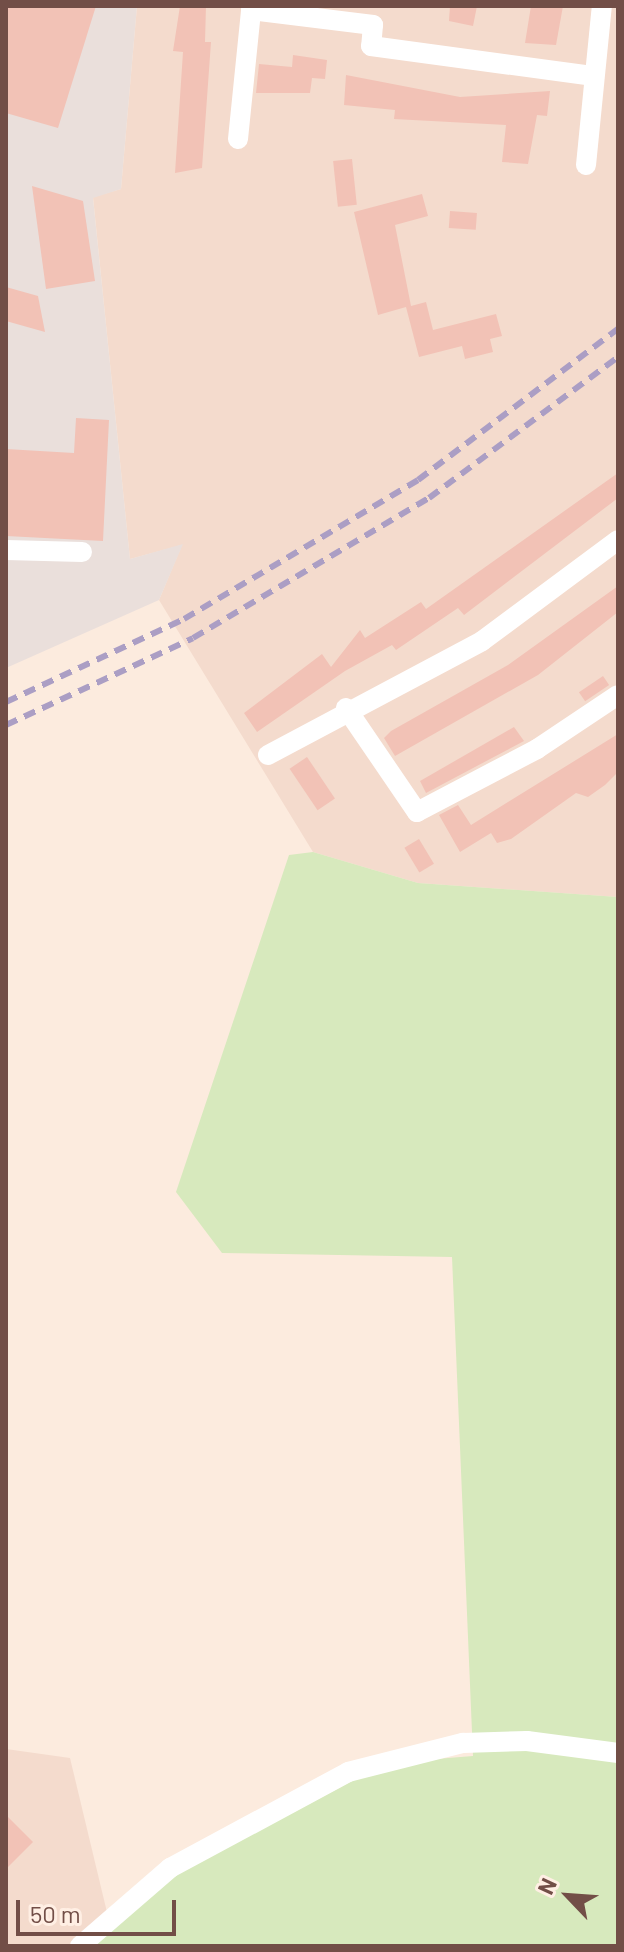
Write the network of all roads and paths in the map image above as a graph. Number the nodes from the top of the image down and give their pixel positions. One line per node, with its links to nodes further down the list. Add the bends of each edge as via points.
1 (602, 6): 2 (street)
2 (594, 76): 3 (street, via 371,46 373,25 251,10); 4 (street)
3 (238, 139)
4 (586, 165)
5 (618, 540): 9 (street, via 482,641)
6 (6, 550): 7 (street)
7 (82, 552)
8 (618, 695): 9 (street, via 537,749 417,812)
9 (346, 708): 10 (street)
10 (268, 755)
11 (618, 1753): 12 (street, via 527,1741 463,1743 348,1772 170,1868)
12 (80, 1946)

